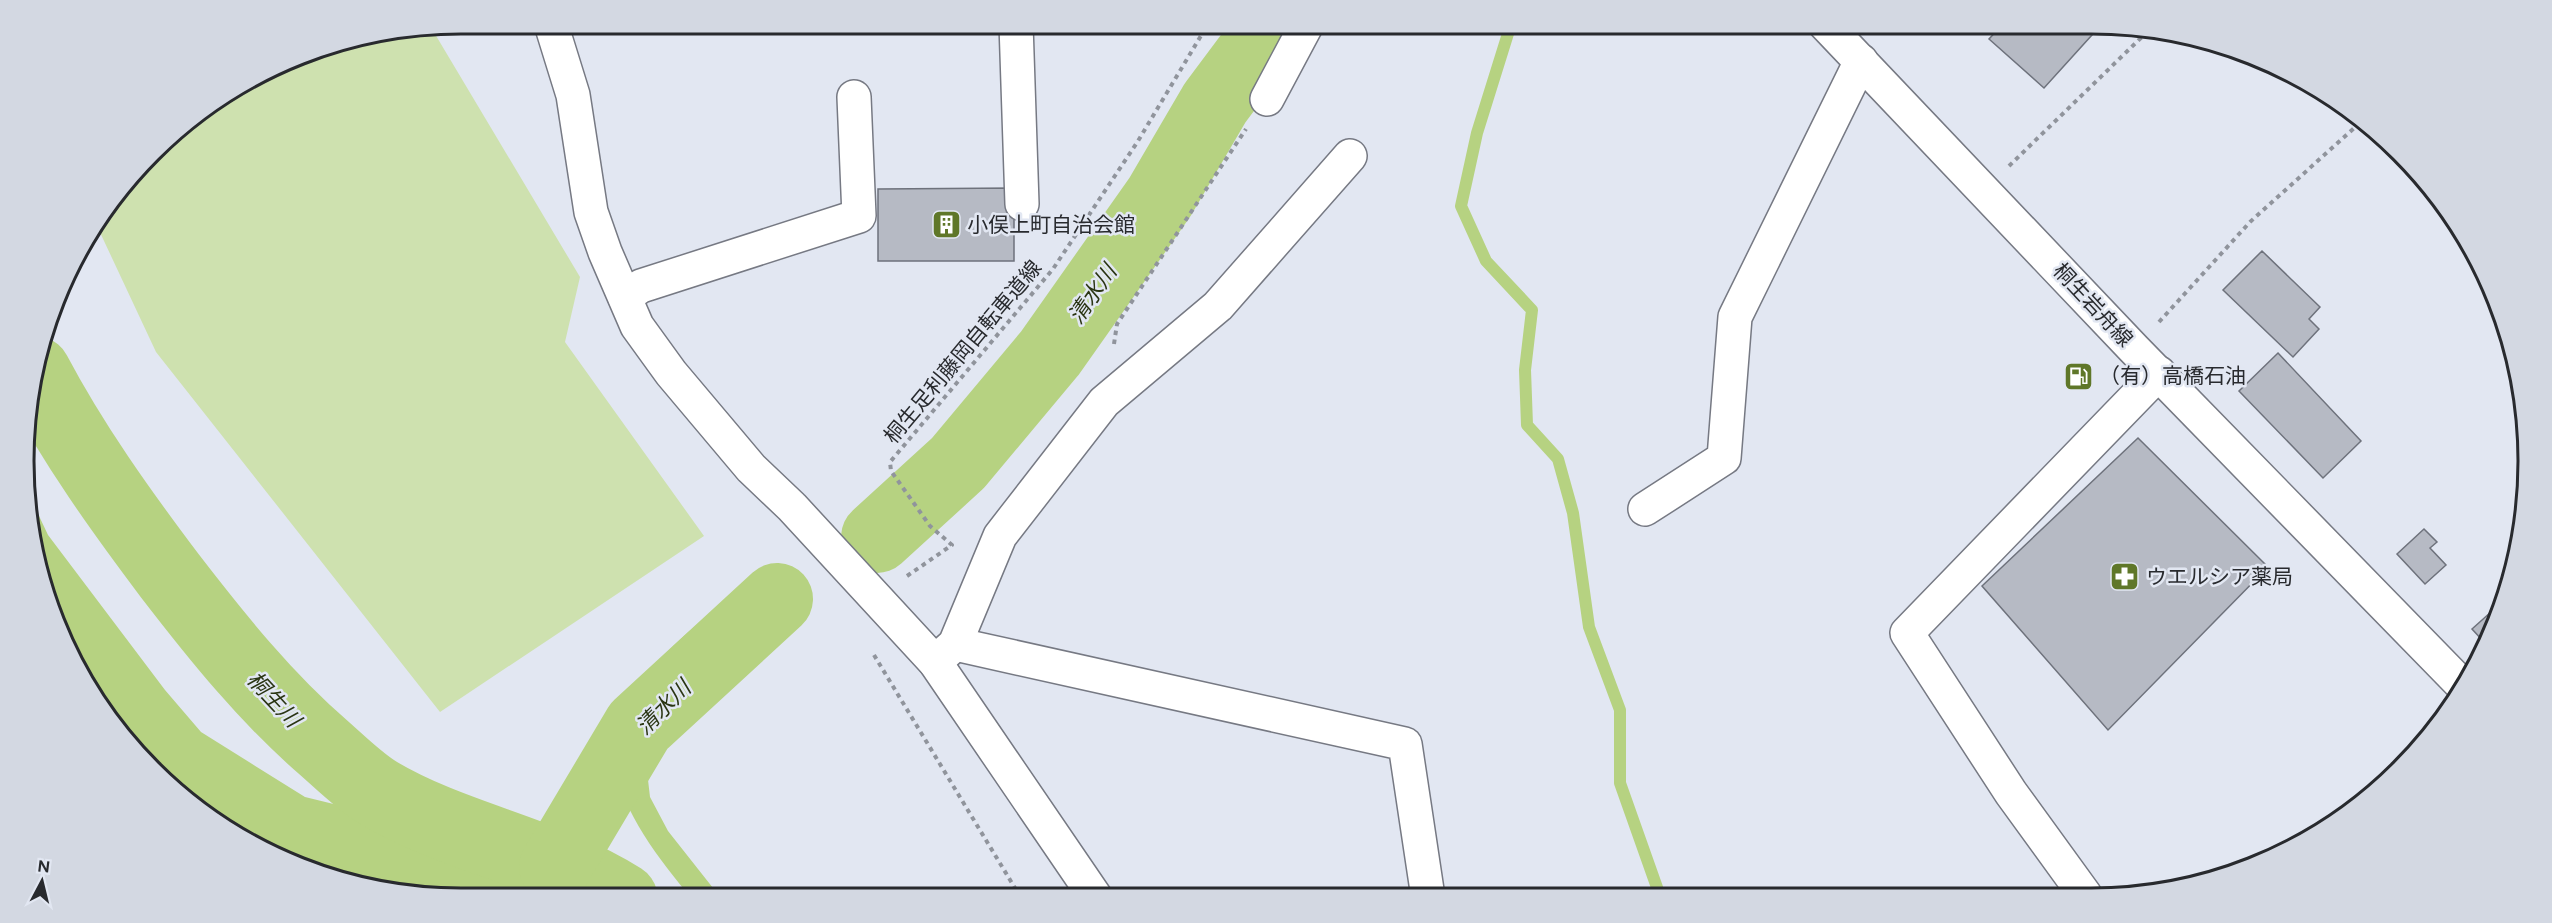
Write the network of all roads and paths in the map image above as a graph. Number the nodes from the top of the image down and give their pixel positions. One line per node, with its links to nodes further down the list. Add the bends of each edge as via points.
1 (554, 34): 14 (street, via 573,95 591,212)
2 (1016, 34): 13 (street)
3 (1202, 34): 19 (path, 桐生足利藤岡自転車道線, via 1138,141 1053,269 890,462 891,471 930,526 952,545)
4 (1302, 34): 9 (street)
5 (1835, 34): 7 (street, 桐生岩舟線)
6 (2141, 38): 12 (path)
7 (1861, 60): 12 (street, 桐生岩舟線); 18 (street, via 1735,317 1724,458)
8 (854, 97): 14 (street, via 859,216 641,286)
9 (1267, 99): 17 (path, via 1117,324 1113,351)
10 (2355, 127): 15 (path, via 2250,222)
11 (1350, 156): 17 (street, via 1218,306)
12 (1985, 190): 15 (street, 桐生岩舟線)
13 (1022, 204)
14 (625, 297): 21 (street, via 638,326 664,363 751,468)
15 (2134, 349): 16 (street, 桐生岩舟線)
16 (2159, 374): 22 (street, 桐生岩舟線); 26 (street, via 1907,633 2011,793)
17 (1116, 392): 21 (street, via 1104,402 1000,536)
18 (1645, 509)
19 (906, 577)
20 (868, 645): 23 (path)
21 (945, 653): 24 (street); 25 (street, via 1405,744)
22 (2457, 680)
23 (1015, 888)
24 (1090, 888)
25 (1427, 888)
26 (2080, 888)

